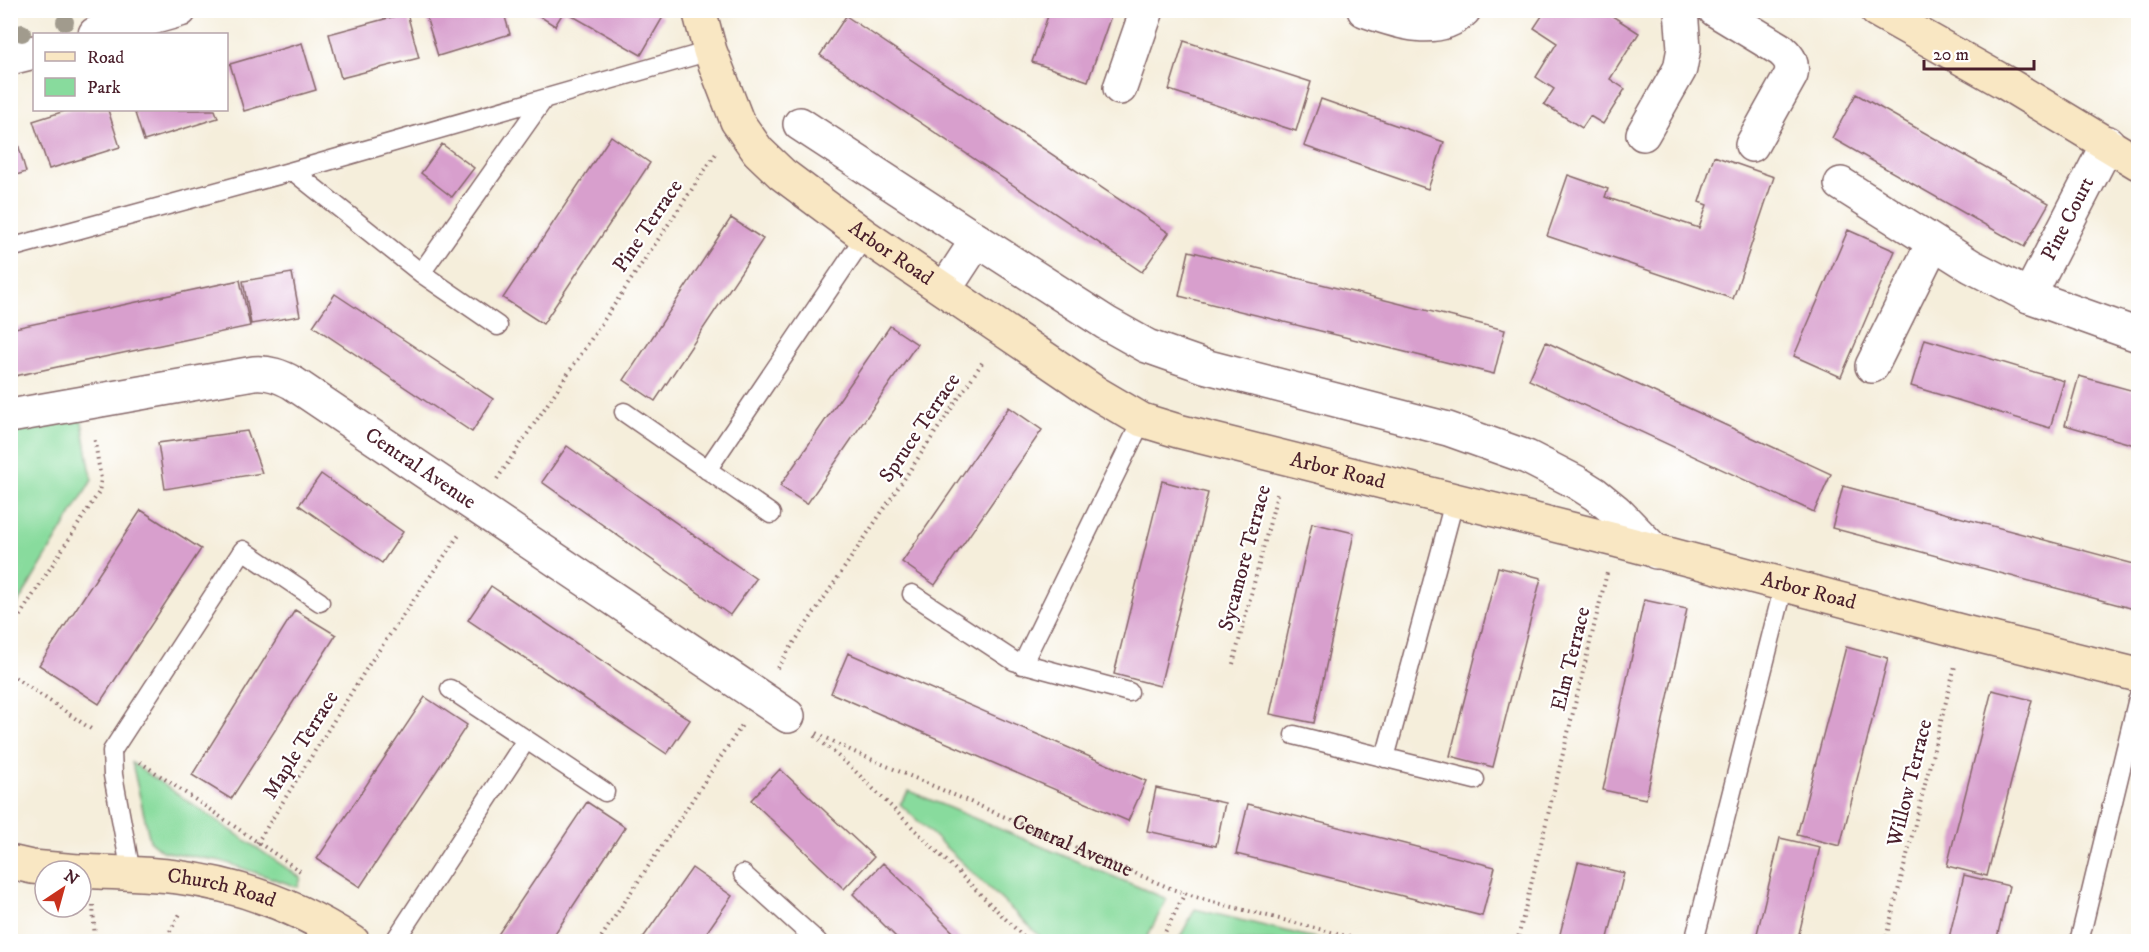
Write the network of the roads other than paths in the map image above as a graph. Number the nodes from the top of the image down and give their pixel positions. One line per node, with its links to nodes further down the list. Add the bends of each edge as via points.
1 (180, 10): 9 (street)
2 (699, 10): 10 (street, Arbor Road)
3 (1147, 10): 13 (street)
4 (1364, 10): 5 (street, via 1418,25 1445,22)
5 (1464, 10)
6 (1681, 10): 16 (street, via 1684,48 1680,69)
7 (1715, 10): 18 (street, via 1790,58 1791,75)
8 (1876, 10): 17 (street)
9 (99, 33)
10 (710, 51): 14 (lane); 22 (street, Arbor Road, via 747,137 768,161)
11 (33, 52): 12 (street)
12 (10, 58)
13 (1120, 88)
14 (544, 99): 20 (lane); 26 (lane)
15 (800, 124): 23 (street)
16 (1643, 134)
17 (2108, 143): 19 (street); 28 (street, Pine Court)
18 (1752, 145)
19 (2139, 163)
20 (293, 171): 25 (lane); 26 (lane)
21 (1841, 184): 24 (street)
22 (865, 236): 27 (street, Arbor Road); 35 (lane)
23 (977, 240): 27 (street); 38 (street, via 1147,346 1204,366 1448,429 1527,457 1595,494)
24 (1933, 243): 28 (street); 31 (street)
25 (10, 248)
26 (421, 273): 29 (lane)
27 (945, 289): 34 (street, Arbor Road)
28 (2029, 296): 30 (street)
29 (498, 326)
30 (2139, 335)
31 (1872, 366)
32 (624, 412): 35 (lane)
33 (10, 416): 47 (street, Central Avenue, via 254,373 286,379)
34 (1142, 420): 36 (street, Arbor Road); 42 (lane)
35 (707, 470): 37 (lane)
36 (1454, 502): 38 (street, Arbor Road); 50 (lane)
37 (771, 514)
38 (1656, 552): 39 (street, Arbor Road)
39 (1784, 585): 43 (street, Arbor Road); 61 (lane)
40 (912, 594): 42 (lane, via 1005,657)
41 (320, 602): 56 (lane, via 243,550 111,757)
42 (1022, 664): 45 (lane)
43 (2139, 675)
44 (450, 689): 49 (lane)
45 (1129, 692)
46 (2139, 698): 62 (lane)
47 (788, 716)
48 (1294, 735): 50 (lane)
49 (526, 740): 52 (lane); 59 (lane)
50 (1385, 758): 51 (lane)
51 (1475, 780)
52 (605, 792)
53 (10, 862): 54 (street, Church Road)
54 (33, 867)
55 (93, 872): 56 (street, Church Road)
56 (131, 873): 58 (street, Church Road, via 189,879 250,893 285,904)
57 (743, 874): 60 (lane)
58 (336, 937)
59 (394, 942)
60 (818, 942)
61 (1694, 942)
62 (2079, 942)

